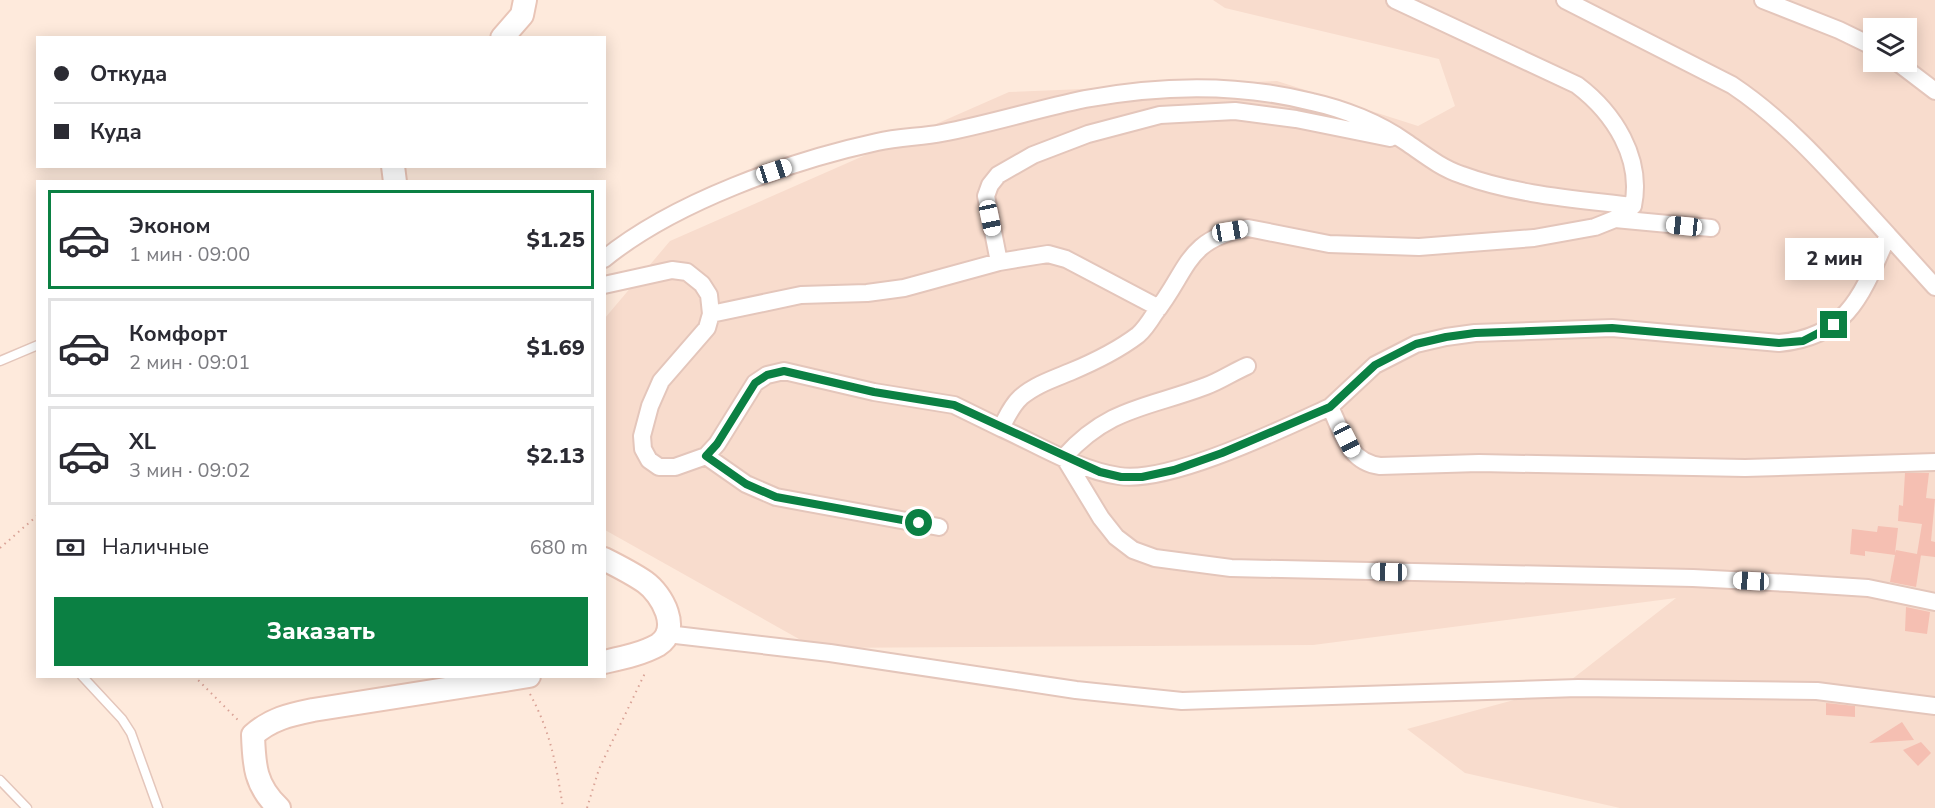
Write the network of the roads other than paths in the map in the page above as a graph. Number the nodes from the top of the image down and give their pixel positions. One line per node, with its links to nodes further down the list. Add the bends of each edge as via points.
1 (525, 0): 5 (street, via 522,15)
2 (1395, 0): 10 (street, via 1560,77 1594,98 1630,153 1637,175)
3 (1565, 0): 13 (street, via 1756,101 1791,132)
4 (1763, 0): 6 (street)
5 (504, 36)
6 (1863, 42)
7 (1910, 72): 8 (street)
8 (1935, 92)
9 (1405, 141): 10 (street, via 1428,159 1461,175 1498,186); 14 (street, via 1370,122 1315,102 1276,94 1195,88 1116,95 942,133 881,141 806,161 717,195 650,228); 15 (street, via 1234,111 1160,115 1088,134 1033,155 998,175 990,185 986,196)
10 (1633, 206): 11 (street)
11 (1615, 219): 12 (street); 18 (street, via 1534,238 1419,247 1329,244 1248,228 1230,231 1193,252)
12 (1711, 228)
13 (1888, 235): 17 (street); 23 (street, via 1861,296 1844,318 1803,341 1779,343 1612,328 1455,336 1416,344 1396,353 1375,365)
14 (606, 258)
15 (999, 262): 18 (street, via 1039,255 1066,259); 19 (street, via 904,288 801,295)
16 (606, 284): 19 (street, via 650,273 687,272 709,295)
17 (1935, 287)
18 (1160, 308): 24 (street, via 1141,333 1120,348 1022,396)
19 (711, 314): 25 (street, via 707,328 661,381 642,436 643,450 659,467 675,467)
20 (36, 346): 21 (lane)
21 (0, 361)
22 (1247, 366): 26 (street, via 1207,386 1148,404 1093,429)
23 (1330, 407): 26 (street, via 1222,453 1142,477 1100,472); 27 (street, via 1355,456 1366,464 1380,466 1479,463 1744,468)
24 (1001, 428): 25 (street, via 954,405 784,371 755,383); 26 (street)
25 (706, 456): 28 (street, via 746,484 776,497)
26 (1064, 457): 30 (street, via 1116,537 1133,550 1155,558 1231,568 1790,583 1868,588)
27 (1935, 462)
28 (939, 526)
29 (606, 560): 31 (street, via 646,583 662,600 668,616)
30 (1935, 602)
31 (663, 639): 32 (street); 35 (street, via 830,653 1076,690 1182,701 1590,688 1817,691)
32 (606, 661)
33 (84, 678): 38 (lane, via 131,733)
34 (512, 678): 39 (street, via 281,717 253,735 259,785)
35 (1935, 706)
36 (0, 780): 37 (lane)
37 (27, 808)
38 (159, 808)
39 (279, 808)

